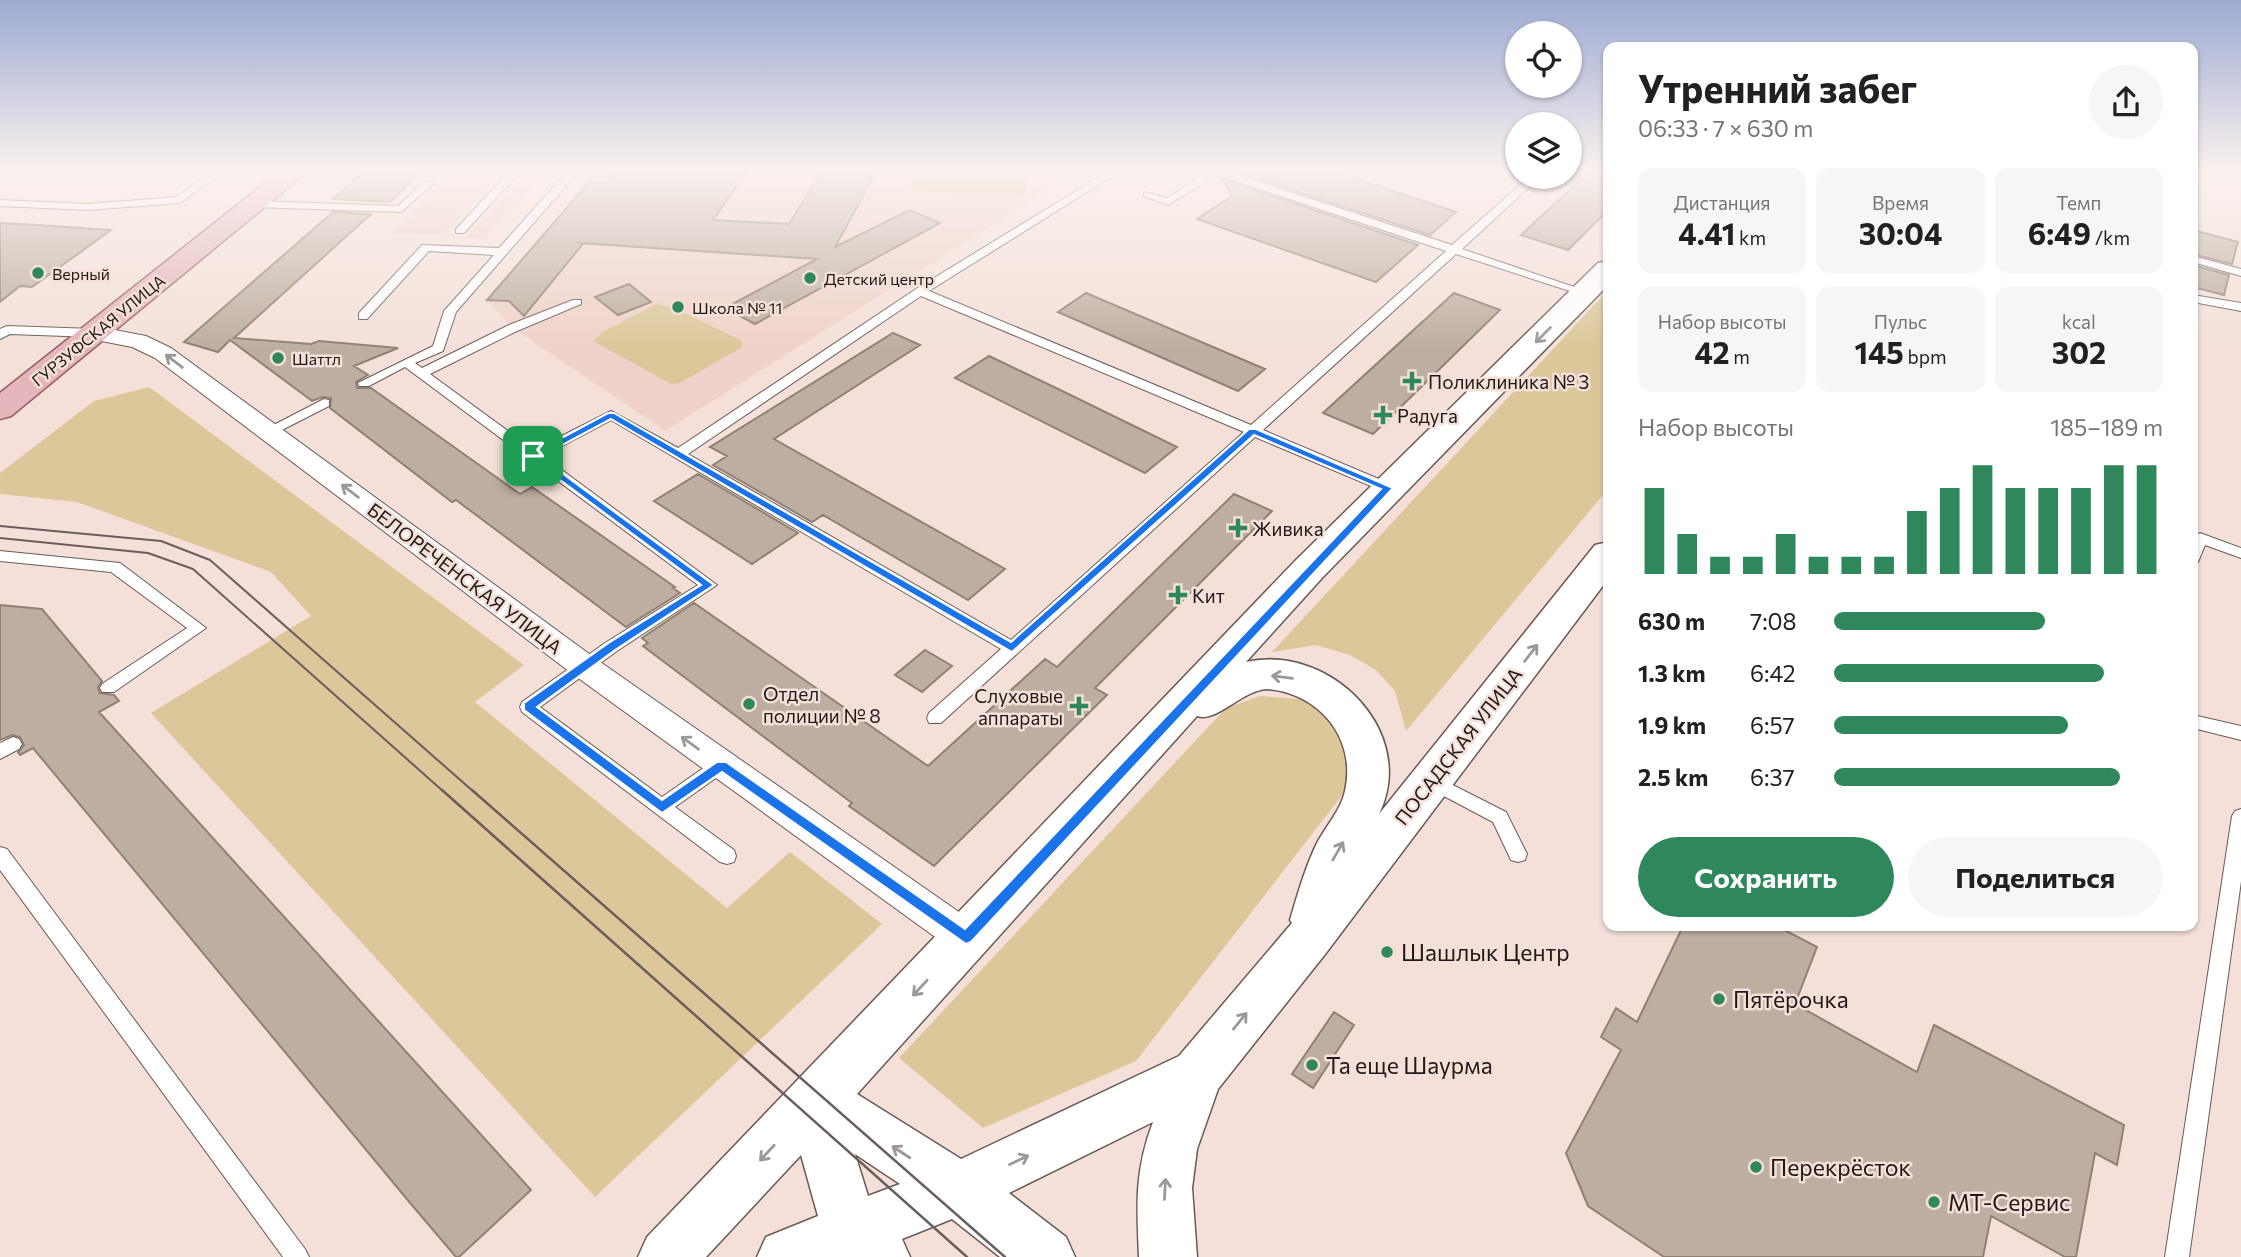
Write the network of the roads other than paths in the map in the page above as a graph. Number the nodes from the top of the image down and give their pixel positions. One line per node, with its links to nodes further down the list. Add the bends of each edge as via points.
1 (221, 231): 16 (main road, ГУРЗУФСКАЯ УЛИЦА)
2 (522, 231): 7 (lane)
3 (1018, 231): 11 (lane)
4 (1397, 231): 6 (lane)
5 (1475, 231): 6 (lane)
6 (1454, 249): 10 (lane); 24 (lane)
7 (504, 252): 15 (lane, via 426,247); 18 (lane, via 450,311 439,348)
8 (2198, 261): 9 (lane)
9 (2241, 274)
10 (1597, 281): 27 (street, ПОСАДСКАЯ УЛИЦА, one-way to 27)
11 (920, 290): 24 (lane); 25 (lane)
12 (2198, 300): 14 (lane)
13 (577, 302): 19 (lane)
14 (2241, 307)
15 (363, 316)
16 (94, 333): 17 (lane, via 7,330); 22 (main road, ГУРЗУФСКАЯ УЛИЦА); 23 (street, БЕЛОРЕЧЕНСКАЯ УЛИЦА, one-way to 16, via 163,353 138,341)
17 (0, 335)
18 (406, 362): 19 (lane); 20 (lane)
19 (421, 373): 26 (lane)
20 (364, 383)
21 (324, 403): 23 (lane)
22 (0, 410)
23 (270, 431): 33 (street, БЕЛОРЕЧЕНСКАЯ УЛИЦА, one-way to 23)
24 (1253, 431): 27 (lane); 32 (lane)
25 (679, 454): 26 (lane, via 611,415); 32 (lane)
26 (533, 456): 33 (lane, via 709,585)
27 (1388, 488): 40 (street, ПОСАДСКАЯ УЛИЦА)
28 (2198, 544): 29 (lane, via 2200,538)
29 (2241, 553)
30 (0, 556): 34 (lane, via 115,567 198,628)
31 (1603, 560): 39 (street, ПОСАДСКАЯ УЛИЦА, one-way to 31)
32 (1012, 648): 35 (lane)
33 (585, 667): 38 (street, БЕЛОРЕЧЕНСКАЯ УЛИЦА, one-way to 33); 41 (lane, via 528,706)
34 (108, 688)
35 (935, 718)
36 (2198, 723): 37 (lane)
37 (2241, 733)
38 (722, 765): 41 (lane); 46 (street, БЕЛОРЕЧЕНСКАЯ УЛИЦА)
39 (1432, 781): 43 (lane, via 1500,817); 47 (street, ПОСАДСКАЯ УЛИЦА)
40 (1105, 789): 46 (street, ПОСАДСКАЯ УЛИЦА); 47 (street, ПОСАДСКАЯ УЛИЦА, one-way to 40, via 1329,866 1367,789 1368,756 1362,733 1349,710 1332,697 1286,676 1240,677 1220,687 1142,765)
41 (662, 807): 45 (lane)
42 (2241, 816): 57 (lane)
43 (1518, 854)
44 (0, 855): 52 (lane)
45 (727, 856)
46 (966, 938): 49 (street, ПОСАДСКАЯ УЛИЦА, one-way to 49)
47 (1309, 939): 48 (street, ПОСАДСКАЯ УЛИЦА, one-way to 47)
48 (1197, 1074): 50 (street, ПОСАДСКАЯ УЛИЦА, one-way to 48); 56 (street, ПОСАДСКАЯ УЛИЦА, one-way to 48, via 1164,1188 1170,1149)
49 (814, 1103): 50 (street, one-way to 49, via 841,1114); 51 (street); 53 (street, ПОСАДСКАЯ УЛИЦА, one-way to 53)
50 (958, 1189): 51 (street, ПОСАДСКАЯ УЛИЦА); 55 (street)
51 (866, 1245): 54 (street, ПОСАДСКАЯ УЛИЦА)
52 (297, 1257)
53 (667, 1257)
54 (786, 1257)
55 (1046, 1257)
56 (1168, 1257)
57 (2177, 1257)

